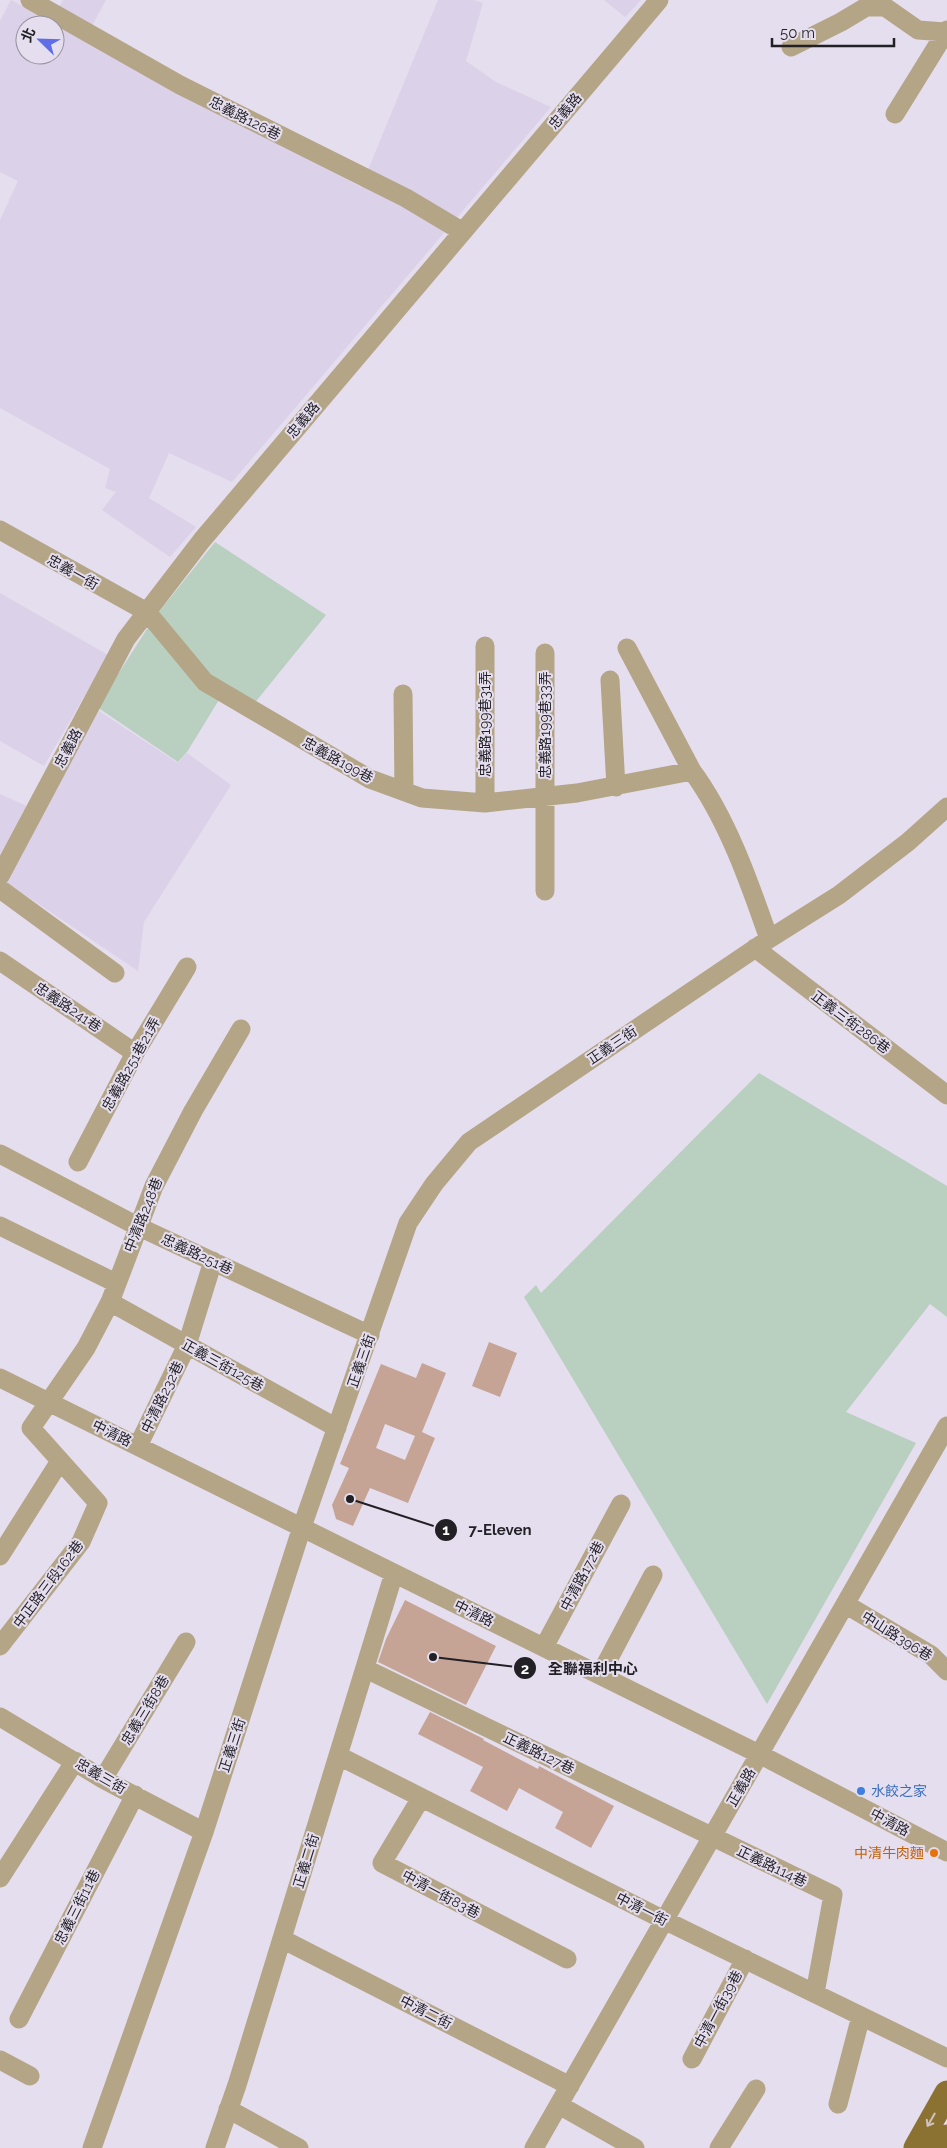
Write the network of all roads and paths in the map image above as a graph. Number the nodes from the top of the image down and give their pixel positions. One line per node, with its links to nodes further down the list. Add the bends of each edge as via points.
1 (30, 0): 6 (street, 忠義路126巷, via 180,85 406,198)
2 (658, 0): 6 (street, 忠義路)
3 (946, 31): 4 (street, via 918,30 885,7 866,7); 5 (street)
4 (791, 47)
5 (895, 114)
6 (463, 232): 8 (street, 忠義路, via 202,540)
7 (0, 530): 8 (street, 忠義一街)
8 (146, 612): 16 (street, 忠義路199巷, via 205,682 370,779); 20 (street, 忠義路, via 126,640)
9 (485, 646): 18 (street, 忠義路199巷31弄)
10 (627, 648): 14 (street)
11 (545, 653): 17 (street, 忠義路199巷33弄)
12 (610, 680): 15 (street)
13 (404, 694): 16 (street)
14 (692, 772): 15 (street, 忠義路199巷); 23 (street, via 703,786 747,877)
15 (616, 787): 17 (street, 忠義路199巷)
16 (404, 791): 18 (street, 忠義路199巷, via 422,798)
17 (544, 796): 18 (street, 忠義路199巷); 22 (street, 忠義路199巷33弄)
18 (485, 803)
19 (947, 806): 23 (street, 正義三街, via 908,842 838,895)
20 (0, 876)
21 (0, 889): 26 (street)
22 (545, 891)
23 (762, 944): 29 (street, 正義三街286巷); 37 (street, 正義三街, via 469,1142 434,1184 408,1223)
24 (0, 960): 28 (street, 忠義路241巷)
25 (187, 967): 28 (street, 忠義路251巷21弄)
26 (115, 973)
27 (240, 1029): 33 (street, 中清路248巷, via 154,1186)
28 (136, 1054): 31 (street, 忠義路251巷21弄)
29 (947, 1095)
30 (0, 1154): 33 (street, 忠義路251巷)
31 (78, 1162)
32 (0, 1226): 35 (street)
33 (138, 1226): 34 (street, 忠義路251巷); 35 (street, 中清路248巷)
34 (213, 1261): 37 (street, 忠義路251巷); 38 (street, 中清路232巷)
35 (116, 1283): 36 (street, 中清路248巷)
36 (110, 1302): 38 (street, 正義三街125巷); 40 (street, 中清路248巷, via 86,1348)
37 (370, 1335): 42 (street, 正義三街)
38 (187, 1345): 42 (street, 正義三街125巷); 43 (street, 中清路232巷)
39 (0, 1378): 40 (street, 中清路)
40 (50, 1403): 43 (street, 中清路); 44 (street, 中正路三段162巷, via 31,1428)
41 (947, 1426): 50 (street, 正義路)
42 (337, 1428): 46 (street, 正義三街)
43 (138, 1446): 46 (street, 中清路)
44 (60, 1461): 47 (street); 52 (street, 中正路三段162巷, via 98,1503 81,1542)
45 (621, 1504): 53 (street, 中清路172巷)
46 (302, 1527): 48 (street, 中清路); 64 (street, 正義三街)
47 (0, 1556)
48 (394, 1573): 53 (street, 中清路); 55 (street, 正義二街)
49 (653, 1575): 56 (street)
50 (845, 1604): 54 (street, 中山路396巷); 58 (street, 正義路)
51 (186, 1642): 61 (street, 忠義三街8巷)
52 (0, 1646)
53 (544, 1648): 56 (street, 中清路)
54 (945, 1664)
55 (366, 1669): 59 (street, 正義二街); 65 (street, 正義路127巷)
56 (600, 1676): 58 (street, 中清路)
57 (0, 1717): 60 (street, 忠義三街)
58 (759, 1754): 65 (street, 正義路); 66 (street, 中清路)
59 (339, 1756): 63 (street, 中清一街); 69 (street, 正義二街)
60 (75, 1761): 61 (street, 忠義三街); 67 (street)
61 (103, 1778): 62 (street, 忠義三街)
62 (135, 1795): 64 (street, 忠義三街); 74 (street, 忠義三街11巷)
63 (421, 1798): 68 (street, 中清一街); 70 (street, 中清一街83巷, via 382,1863)
64 (204, 1832): 86 (street, 正義三街)
65 (712, 1838): 68 (street, 正義路); 72 (street, 正義路114巷, via 833,1895)
66 (947, 1852)
67 (0, 1878)
68 (664, 1920): 71 (street, 中清一街); 79 (street, 正義路)
69 (282, 1938): 79 (street, 中清二街); 84 (street, 正義二街)
70 (567, 1959)
71 (745, 1959): 72 (street, 中清一街); 76 (street, 中清一街39巷)
72 (815, 1993): 73 (street, 中清一街)
73 (861, 2016): 75 (street, 中清一街); 82 (street)
74 (19, 2019)
75 (947, 2058)
76 (692, 2059)
77 (0, 2060): 78 (street)
78 (30, 2076)
79 (570, 2086): 83 (street, 正義路)
80 (756, 2089): 91 (street)
81 (947, 2093): 92 (main road, one-way to 92)
82 (838, 2104)
83 (559, 2105): 89 (street, 正義路); 90 (street)
84 (228, 2109): 87 (street, 正義二街); 88 (street)
85 (947, 2137): 93 (main road)
86 (92, 2148)
87 (215, 2148)
88 (300, 2148)
89 (534, 2148)
90 (635, 2148)
91 (719, 2148)
92 (916, 2148)
93 (941, 2148)

